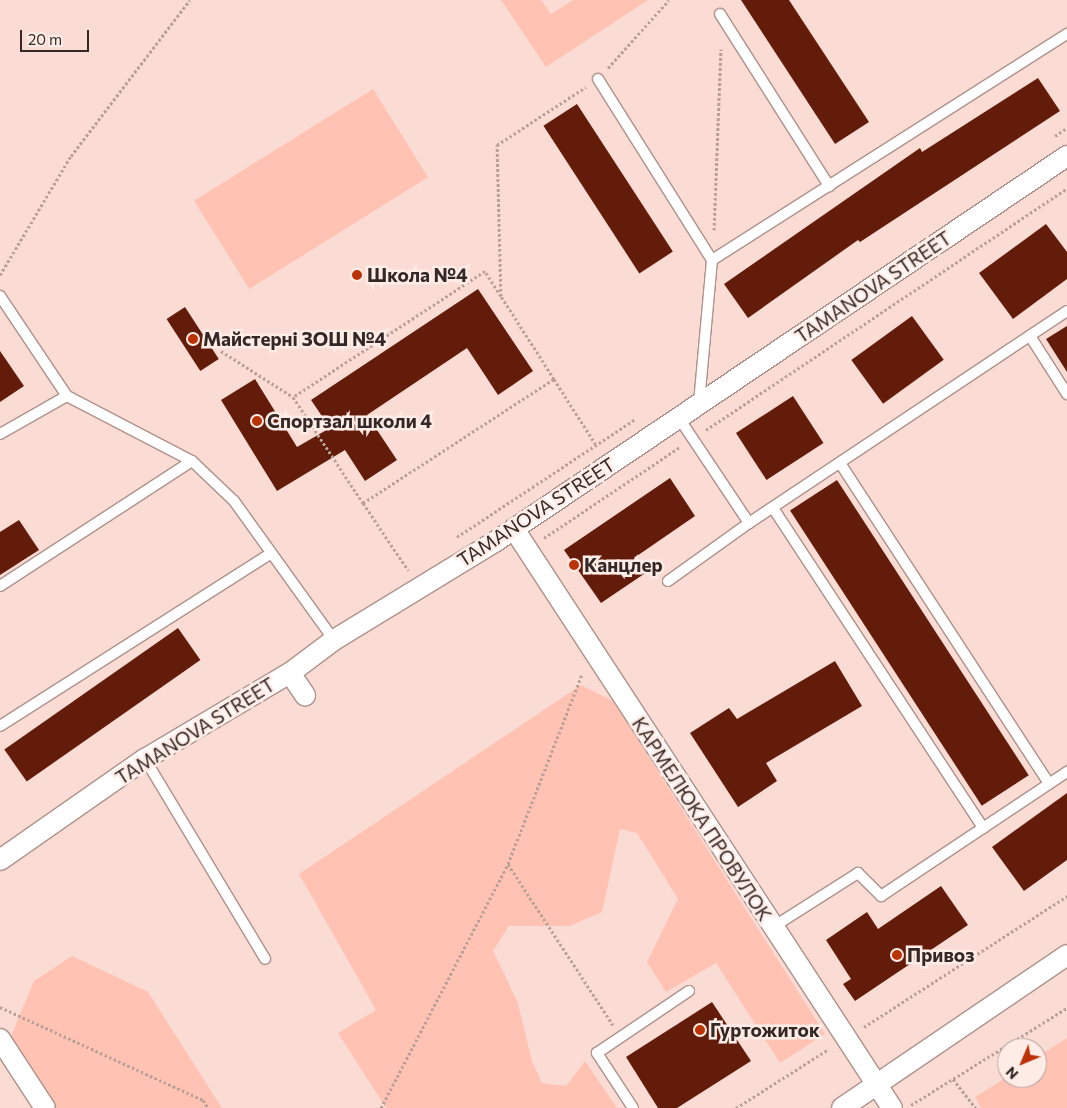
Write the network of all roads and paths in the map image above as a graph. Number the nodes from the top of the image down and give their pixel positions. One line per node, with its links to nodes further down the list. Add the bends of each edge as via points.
1 (190, 0): 12 (path, via 71,156)
2 (669, 0): 5 (path)
3 (721, 16): 9 (lane); 11 (path)
4 (1067, 34): 9 (lane)
5 (598, 79): 11 (lane); 14 (path, via 497,145)
6 (1067, 128): 7 (path)
7 (1050, 139)
8 (1067, 156): 22 (street, TAMANOVA STREET)
9 (829, 186): 11 (lane)
10 (1067, 188): 26 (path)
11 (712, 260): 22 (lane)
12 (0, 275)
13 (0, 296): 20 (lane)
14 (501, 296): 18 (path); 21 (path, via 485,271)
15 (1067, 311): 16 (lane)
16 (1030, 336): 19 (lane); 29 (lane)
17 (221, 351): 21 (path)
18 (554, 379): 27 (path); 30 (path)
19 (1067, 394)
20 (67, 396): 25 (lane); 28 (lane)
21 (292, 397): 30 (path)
22 (699, 404): 24 (street, TAMANOVA STREET)
23 (644, 413): 27 (path)
24 (679, 418): 26 (lane); 33 (street, TAMANOVA STREET)
25 (0, 434)
26 (693, 438): 32 (lane); 35 (path)
27 (596, 445): 34 (path)
28 (192, 462): 36 (lane, via 234,501); 41 (lane)
29 (840, 462): 31 (lane); 49 (lane)
30 (363, 503): 38 (path)
31 (773, 508): 32 (lane); 50 (lane)
32 (749, 523): 40 (lane)
33 (514, 529): 35 (street, КАРМЕЛЮКА ПРОВУЛОК); 42 (street, TAMANOVA STREET)
34 (449, 543)
35 (528, 549): 54 (street, КАРМЕЛЮКА ПРОВУЛОК)
36 (270, 554): 42 (lane); 46 (lane)
37 (416, 564): 38 (path)
38 (408, 570): 39 (path)
39 (400, 575)
40 (668, 581)
41 (0, 586)
42 (334, 640): 44 (street, TAMANOVA STREET)
43 (577, 668): 52 (path, via 582,676)
44 (290, 673): 45 (street); 47 (street, TAMANOVA STREET)
45 (305, 695)
46 (0, 726)
47 (145, 760): 51 (street, TAMANOVA STREET); 56 (lane)
48 (1067, 772): 49 (lane)
49 (1049, 784): 50 (lane)
50 (983, 828): 54 (lane, via 881,896 858,873)
51 (0, 860)
52 (508, 864): 60 (path); 67 (path)
53 (1067, 896): 61 (path)
54 (773, 927): 61 (street, КАРМЕЛЮКА ПРОВУЛОК)
55 (1067, 954): 64 (street)
56 (265, 959)
57 (689, 991): 60 (lane)
58 (0, 1007): 66 (path, via 203,1100)
59 (1067, 1008): 63 (path)
60 (621, 1037): 68 (lane, via 596,1052)
61 (845, 1039): 64 (street, КАРМЕЛЮКА ПРОВУЛОК); 69 (path)
62 (2, 1047): 65 (street)
63 (953, 1079): 72 (path); 73 (path)
64 (877, 1085): 70 (street); 71 (street, КАРМЕЛЮКА ПРОВУЛОК)
65 (45, 1108)
66 (208, 1108)
67 (381, 1108)
68 (633, 1108)
69 (736, 1108)
70 (842, 1108)
71 (892, 1108)
72 (907, 1108)
73 (976, 1108)

